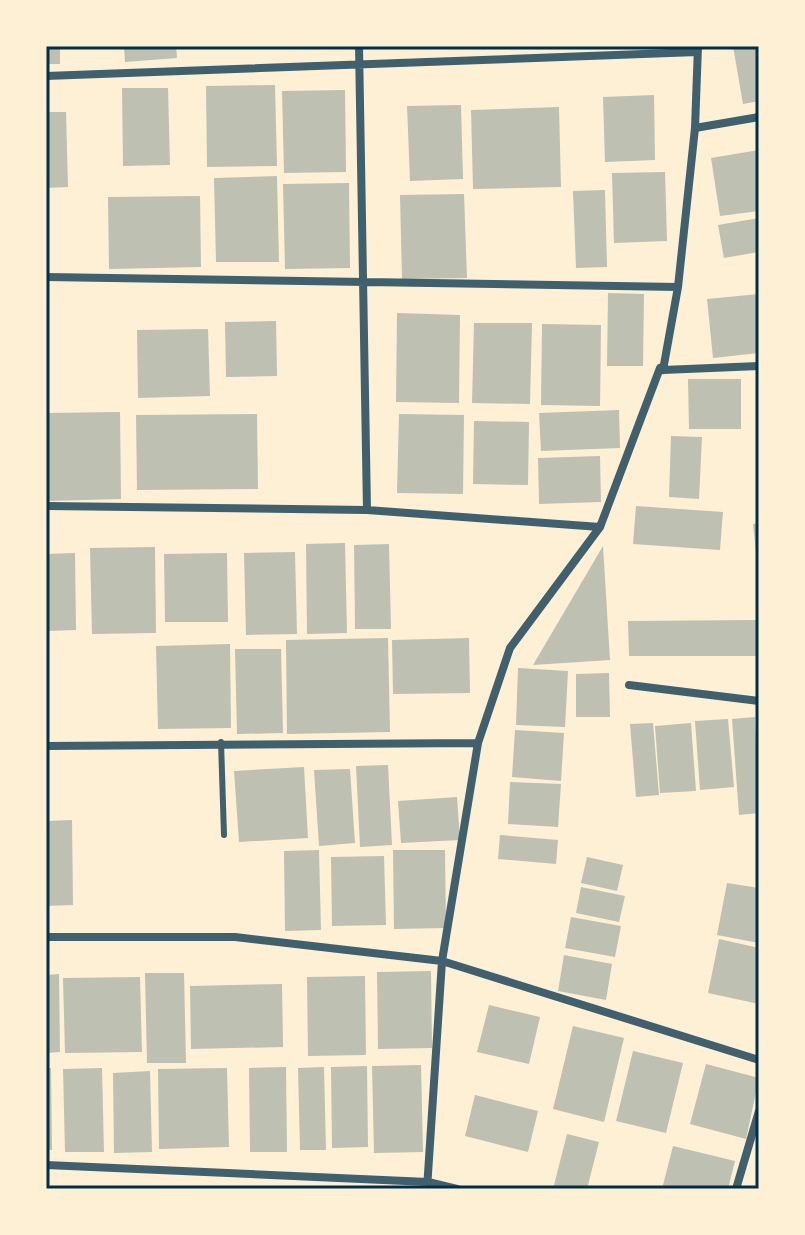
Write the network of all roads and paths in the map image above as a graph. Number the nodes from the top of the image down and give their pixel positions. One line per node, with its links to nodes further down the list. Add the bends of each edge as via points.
1 (359, 46): 3 (street)
2 (697, 49): 3 (street); 6 (street)
3 (359, 63): 4 (street); 8 (street)
4 (46, 76)
5 (759, 117): 6 (street)
6 (695, 128): 9 (street)
7 (46, 277): 8 (street)
8 (365, 282): 9 (street); 13 (street)
9 (678, 287): 11 (street)
10 (759, 366): 11 (street)
11 (663, 370): 14 (street)
12 (46, 506): 13 (street)
13 (367, 510): 14 (street)
14 (600, 527): 18 (street, via 510,648)
15 (629, 685): 16 (street)
16 (759, 701)
17 (221, 742): 18 (street); 19 (street); 20 (lane)
18 (478, 743): 22 (street)
19 (46, 746)
20 (224, 835)
21 (46, 937): 22 (street, via 235,937)
22 (442, 961): 23 (street); 26 (street)
23 (759, 1060)
24 (759, 1111): 28 (street)
25 (46, 1165): 26 (street)
26 (428, 1185): 27 (street)
27 (457, 1189)
28 (736, 1189)

